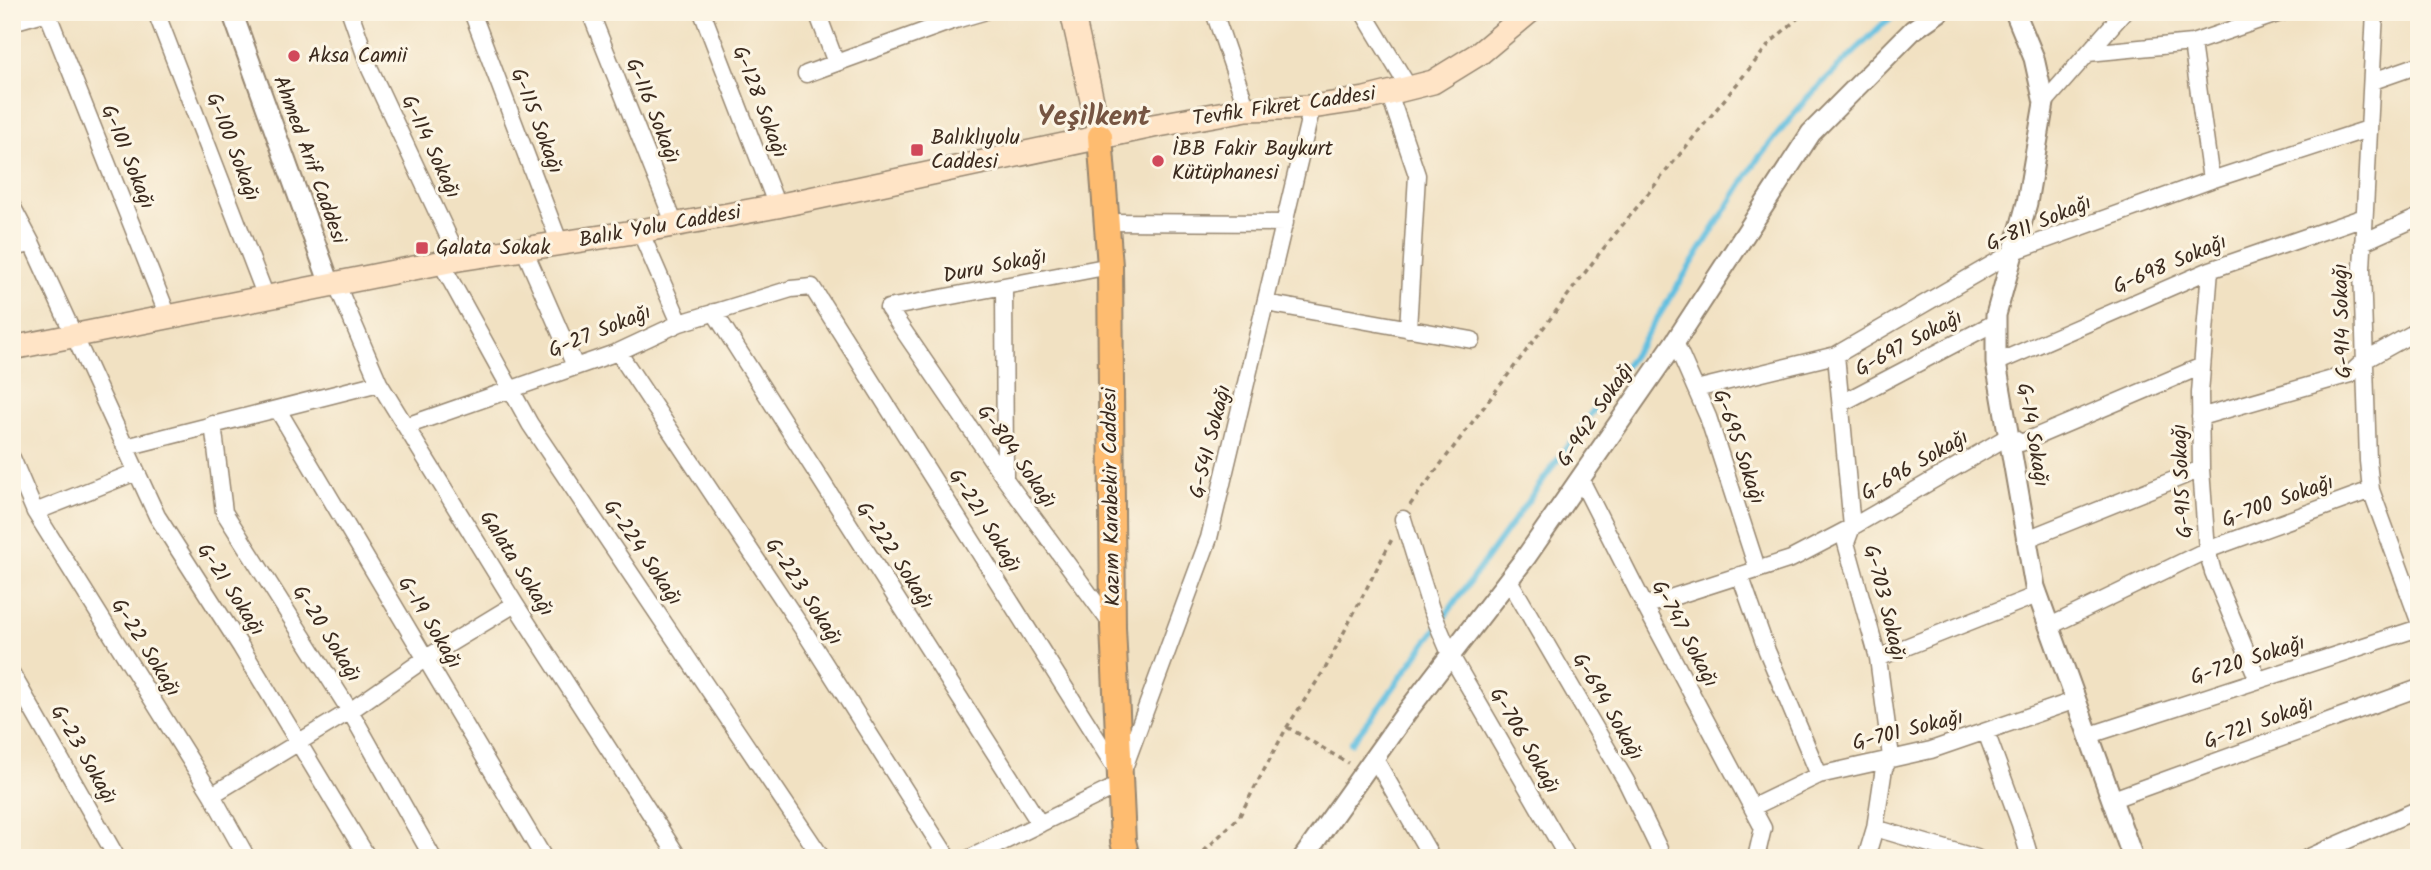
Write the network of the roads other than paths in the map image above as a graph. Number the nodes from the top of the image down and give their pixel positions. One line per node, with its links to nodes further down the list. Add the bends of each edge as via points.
1 (47, 12): 20 (street); 58 (street, G-101 Sokağı)
2 (156, 12): 54 (street, G-100 Sokağı)
3 (232, 12): 51 (street, Ahmed Arif Caddesi)
4 (351, 12): 48 (street, G-114 Sokağı)
5 (472, 12): 44 (street, G-115 Sokağı)
6 (590, 12): 40 (street, G-116 Sokağı)
7 (702, 12): 35 (street, G-128 Sokağı)
8 (817, 12): 23 (street)
9 (984, 12): 19 (street)
10 (1072, 12): 32 (main road)
11 (1214, 12): 30 (street)
12 (1363, 12): 27 (street)
13 (1529, 12): 27 (main road, Tevfik Fikret Caddesi, via 1480,53 1433,82)
14 (1939, 12): 65 (street, G-942 Sokağı, via 1913,30 1811,133)
15 (2015, 12): 28 (street, G-14 Sokağı, via 2034,58)
16 (2123, 12): 22 (street)
17 (2283, 12): 21 (street)
18 (2375, 12): 26 (street, G-914 Sokağı)
19 (950, 17): 23 (street)
20 (12, 22)
21 (2192, 43): 22 (street); 33 (street)
22 (2088, 53): 28 (street)
23 (836, 64): 25 (street)
24 (2419, 65): 26 (street)
25 (806, 74)
26 (2373, 81): 31 (street, G-914 Sokağı)
27 (1399, 90): 29 (main road, Tevfik Fikret Caddesi); 61 (street, via 1417,175)
28 (2044, 103): 47 (street, G-14 Sokağı, via 2028,203)
29 (1312, 107): 30 (main road, Tevfik Fikret Caddesi); 39 (street, G-541 Sokağı)
30 (1247, 109): 32 (main road, Tevfik Fikret Caddesi)
31 (2368, 129): 33 (street, G-811 Sokağı); 36 (street, G-914 Sokağı)
32 (1100, 136): 35 (main road, Balık Yolu Caddesi); 38 (main road, Kazım Karabekir Caddesi)
33 (2211, 180): 47 (street, G-811 Sokağı)
34 (12, 206): 43 (street, G-21 Sokağı)
35 (778, 206): 40 (main road, Balık Yolu Caddesi)
36 (2364, 217): 42 (street, G-914 Sokağı); 50 (street, G-698 Sokağı)
37 (2419, 217): 42 (street)
38 (1107, 222): 39 (street); 49 (main road, Kazım Karabekir Caddesi)
39 (1285, 223): 55 (street, G-541 Sokağı)
40 (675, 225): 41 (main road, Balık Yolu Caddesi)
41 (640, 232): 44 (main road, Balık Yolu Caddesi); 60 (street)
42 (2363, 242): 69 (street, G-914 Sokağı)
43 (32, 244): 45 (street); 63 (street, G-21 Sokağı)
44 (560, 244): 46 (main road, Balık Yolu Caddesi)
45 (12, 248)
46 (524, 249): 48 (main road, Balık Yolu Caddesi); 71 (street)
47 (2015, 251): 59 (street, G-14 Sokağı); 68 (street, G-811 Sokağı)
48 (450, 261): 51 (main road, Balık Yolu Caddesi); 74 (street, G-224 Sokağı)
49 (1110, 266): 53 (street, Duru Sokağı); 101 (main road, Kazım Karabekir Caddesi)
50 (2210, 270): 70 (street, G-698 Sokağı); 72 (street, G-915 Sokağı)
51 (333, 284): 54 (main road, Balık Yolu Caddesi); 73 (street, Galata Sokağı)
52 (812, 287): 57 (street, G-27 Sokağı); 118 (street, G-221 Sokağı)
53 (1004, 288): 56 (street, Duru Sokağı); 87 (street)
54 (266, 297): 58 (main road, Balık Yolu Caddesi)
55 (1266, 303): 61 (street); 118 (street, G-541 Sokağı, via 1209,538)
56 (888, 308): 87 (street, G-804 Sokağı)
57 (714, 312): 60 (street, G-27 Sokağı); 123 (street, G-222 Sokağı)
58 (168, 317): 63 (main road, Balık Yolu Caddesi)
59 (1996, 322): 70 (street, G-14 Sokağı); 76 (street, G-697 Sokağı)
60 (680, 323): 67 (street, G-27 Sokağı)
61 (1408, 328): 64 (street)
62 (2419, 330): 69 (street)
63 (74, 336): 66 (main road, Balık Yolu Caddesi); 82 (street, G-21 Sokağı)
64 (1472, 340)
65 (1675, 342): 75 (street, G-695 Sokağı); 86 (street, G-942 Sokağı)
66 (12, 348)
67 (618, 352): 71 (street, G-27 Sokağı); 133 (street, G-223 Sokağı)
68 (1836, 355): 75 (street, G-811 Sokağı); 76 (street, G-703 Sokağı)
69 (2365, 360): 78 (street, via 2350,374); 88 (street, G-914 Sokağı)
70 (1996, 363): 81 (street, G-14 Sokağı)
71 (575, 366): 74 (street, G-27 Sokağı)
72 (2202, 366): 78 (street, G-915 Sokağı); 81 (street, G-696 Sokağı, via 2021,443)
73 (379, 383): 77 (street); 80 (street, Galata Sokağı)
74 (509, 389): 80 (street, G-27 Sokağı); 132 (street, G-224 Sokağı)
75 (1696, 389): 94 (street, G-695 Sokağı)
76 (1842, 403): 91 (street, G-703 Sokağı)
77 (278, 410): 79 (street); 105 (street, G-19 Sokağı)
78 (2200, 417): 84 (street, G-915 Sokağı)
79 (213, 424): 82 (street); 111 (street, G-20 Sokağı, via 224,512)
80 (407, 426): 98 (street, Galata Sokağı)
81 (2009, 436): 91 (street, G-696 Sokağı); 92 (street, G-14 Sokağı)
82 (126, 447): 85 (street, G-21 Sokağı)
83 (12, 458): 89 (street, G-22 Sokağı)
84 (2201, 469): 92 (street); 93 (street, G-915 Sokağı)
85 (136, 472): 89 (street); 114 (street, G-21 Sokağı, via 157,516)
86 (1580, 478): 96 (street, G-942 Sokağı); 99 (street, G-747 Sokağı)
87 (1004, 479): 101 (street, G-804 Sokağı)
88 (2371, 490): 93 (street, G-700 Sokağı); 100 (street, G-914 Sokağı)
89 (35, 512): 119 (street, G-22 Sokağı)
90 (1403, 519): 104 (street, G-706 Sokağı)
91 (1852, 527): 94 (street, G-696 Sokağı, via 1791,559); 106 (street, G-703 Sokağı, via 1846,543)
92 (2027, 539): 97 (street, G-14 Sokağı)
93 (2207, 550): 102 (street, G-700 Sokağı); 108 (street, G-915 Sokağı)
94 (1757, 568): 95 (street, G-696 Sokağı)
95 (1740, 575): 99 (street, G-696 Sokağı); 117 (street)
96 (1509, 580): 104 (street, G-942 Sokağı); 139 (street, G-694 Sokağı, via 1626,781 1659,849)
97 (2037, 595): 102 (street, G-14 Sokağı); 106 (street)
98 (516, 604): 105 (street); 131 (street, Galata Sokağı)
99 (1645, 606): 121 (street, G-747 Sokağı)
100 (2419, 621)
101 (1114, 627): 118 (main road, Kazım Karabekir Caddesi)
102 (2048, 627): 110 (street, G-14 Sokağı)
103 (2419, 628): 108 (street, G-720 Sokağı)
104 (1448, 650): 116 (street, G-942 Sokağı); 138 (street, G-706 Sokağı)
105 (426, 657): 111 (street); 130 (street, G-19 Sokağı)
106 (1878, 658): 115 (street, G-703 Sokağı)
107 (12, 674): 126 (street, G-23 Sokağı)
108 (2258, 680): 113 (street, G-720 Sokağı)
109 (2419, 688): 120 (street, G-721 Sokağı)
110 (2076, 700): 112 (street, G-701 Sokağı); 113 (street, G-14 Sokağı)
111 (350, 711): 114 (street); 129 (street, G-20 Sokağı)
112 (1986, 732): 115 (street, G-701 Sokağı); 143 (street)
113 (2090, 735): 120 (street, G-14 Sokağı)
114 (299, 742): 119 (street); 128 (street, G-21 Sokağı)
115 (1891, 757): 117 (street, G-701 Sokağı); 124 (street, G-703 Sokağı, via 1884,768)
116 (1370, 766): 136 (street, G-942 Sokağı); 137 (street)
117 (1819, 775): 121 (street, G-701 Sokağı)
118 (1121, 781): 123 (street); 135 (main road, Kazım Karabekir Caddesi)
119 (212, 794): 127 (street, G-22 Sokağı)
120 (2113, 799): 144 (street, G-14 Sokağı)
121 (1752, 807): 140 (street, G-747 Sokağı, via 1763,828)
122 (2419, 809): 125 (street)
123 (1040, 824): 134 (street)
124 (1875, 828): 141 (street, G-703 Sokağı); 142 (street)
125 (2318, 856)
126 (117, 858)
127 (247, 858)
128 (368, 858)
129 (433, 858)
130 (544, 858)
131 (679, 858)
132 (822, 858)
133 (948, 858)
134 (970, 858)
135 (1127, 858)
136 (1303, 858)
137 (1432, 858)
138 (1568, 858)
139 (1657, 858)
140 (1756, 858)
141 (1866, 858)
142 (1977, 858)
143 (2030, 858)
144 (2133, 858)

